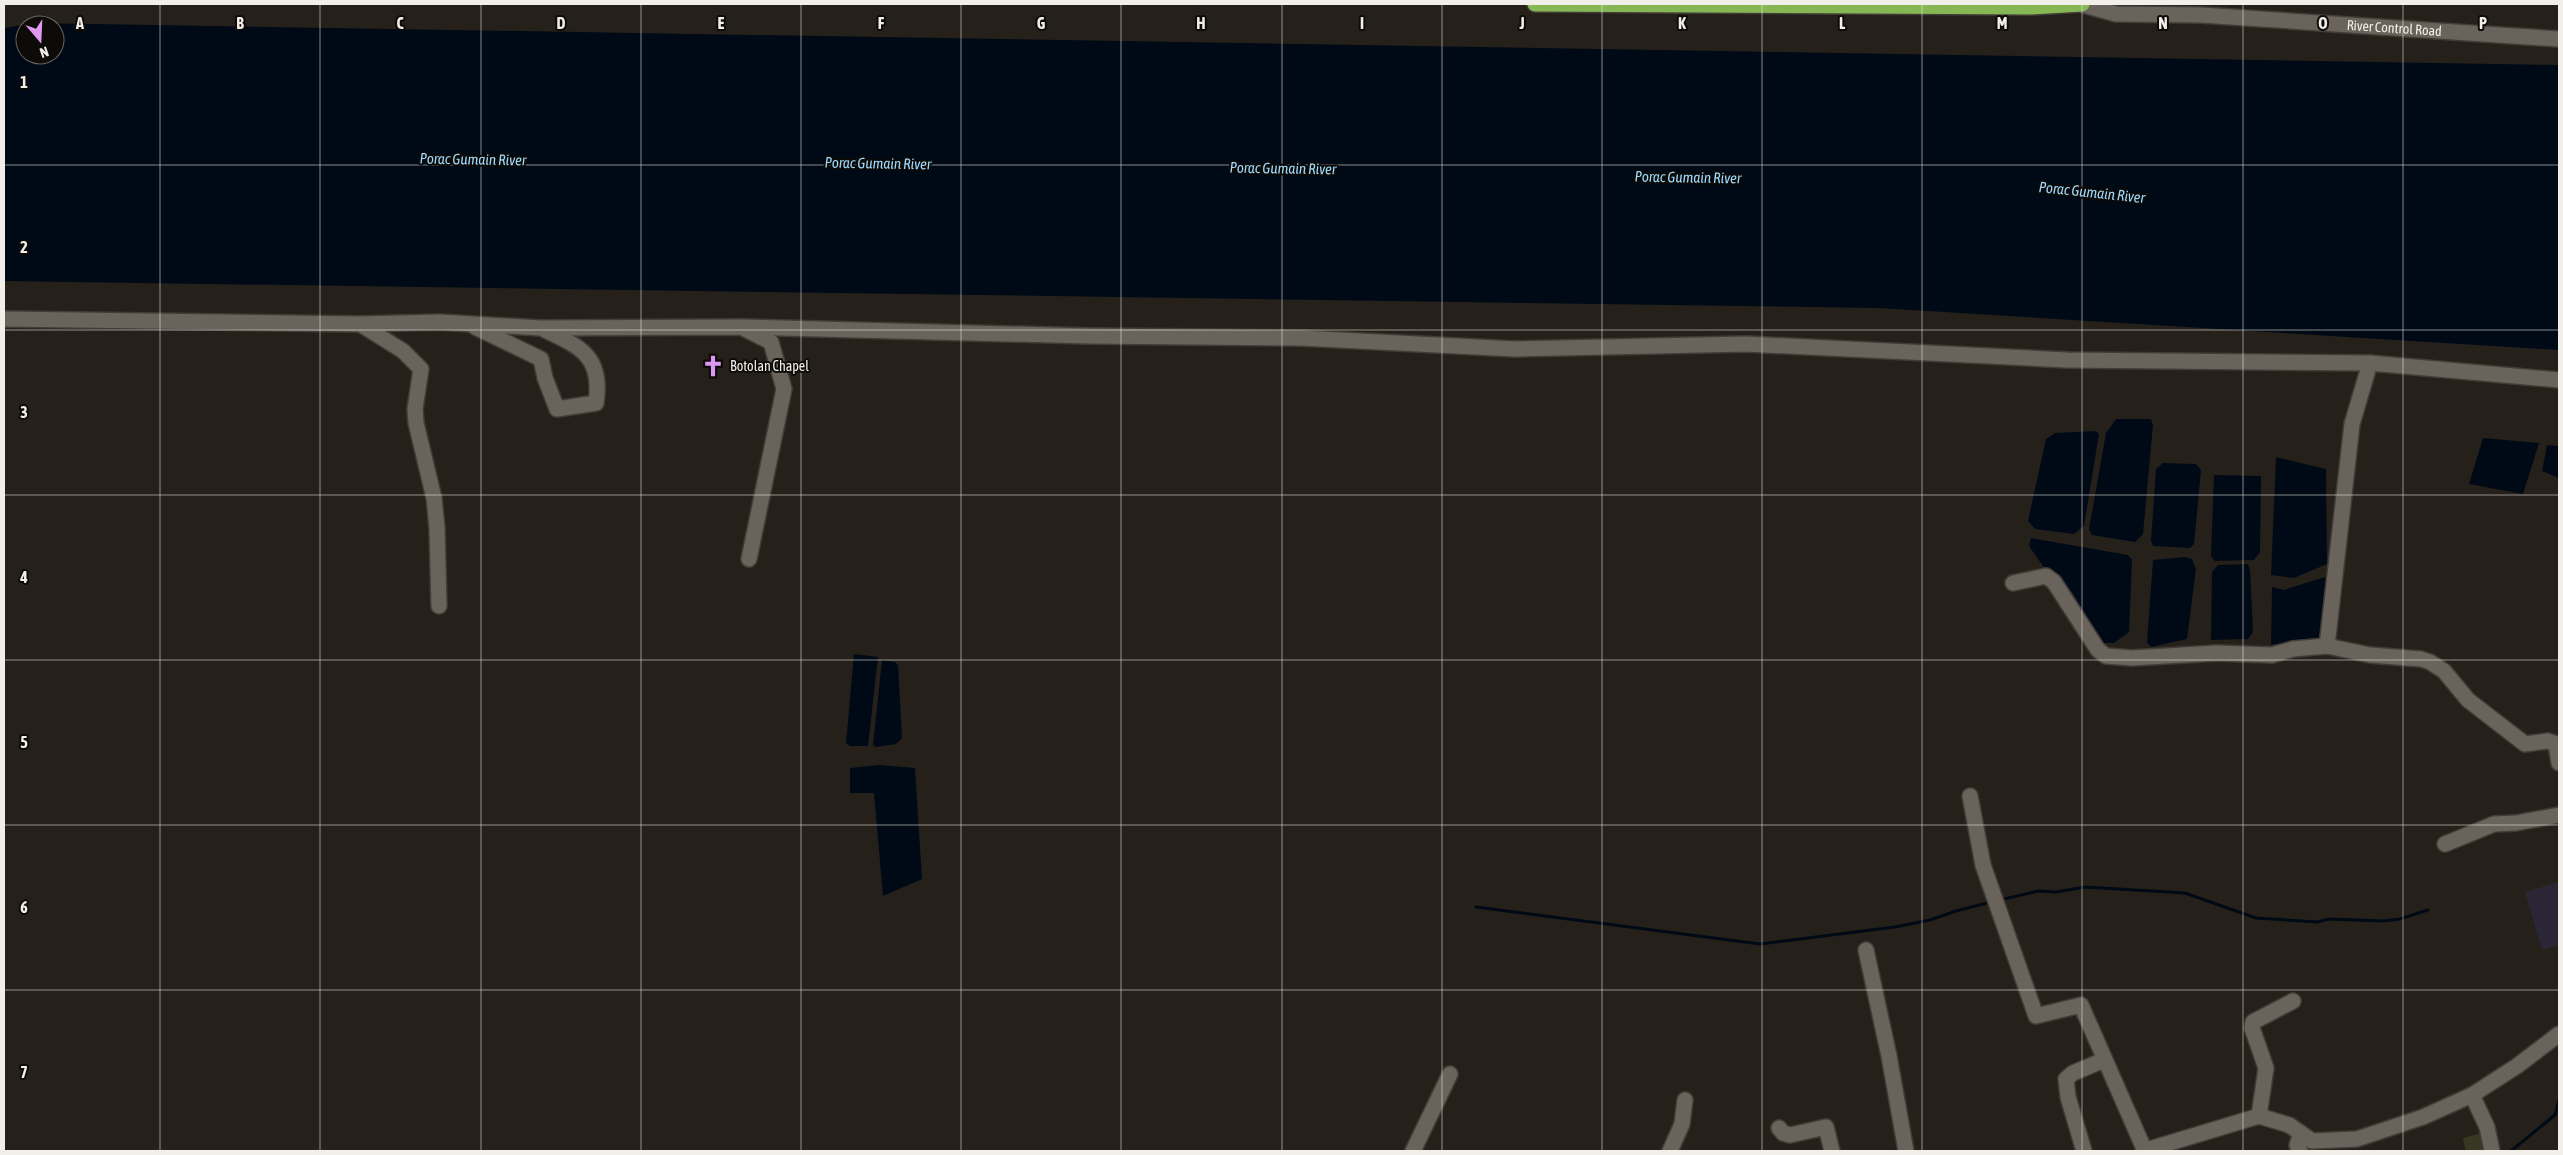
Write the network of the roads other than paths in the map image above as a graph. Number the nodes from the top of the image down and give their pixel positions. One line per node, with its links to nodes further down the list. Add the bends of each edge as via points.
1 (1535, 4): 2 (highway, via 2021,7)
2 (2081, 4): 3 (street, River Control Road, via 2116,14 2201,15)
3 (2559, 39)
4 (4, 319): 5 (street)
5 (360, 324): 6 (street, via 438,322); 13 (street, via 403,351 421,369 416,423 434,498)
6 (472, 325): 8 (street); 8 (street, via 541,359 557,409 596,403 598,387 594,366 578,346)
7 (742, 327): 8 (street); 9 (street, via 1301,338 1515,349 1746,344 2067,360); 11 (street, via 771,342 784,389)
8 (540, 328)
9 (2370, 363): 10 (street); 14 (street, via 2352,424)
10 (2559, 380)
11 (749, 559)
12 (2013, 583): 14 (street, via 2046,576 2054,582 2098,650 2106,656 2272,655 2293,649)
13 (439, 606)
14 (2327, 646): 15 (street, via 2430,662 2444,671 2468,700 2526,744 2548,741 2556,744)
15 (2559, 763)
16 (1970, 796): 22 (street, via 1983,865 2036,1016 2081,1005)
17 (2559, 815): 18 (street, via 2494,824)
18 (2445, 844)
19 (1866, 950): 34 (street)
20 (2294, 1002): 26 (street, via 2253,1022 2252,1028 2266,1068)
21 (2559, 1034): 24 (street)
22 (2104, 1060): 35 (street, via 2066,1079 2068,1098); 36 (street)
23 (1450, 1074): 31 (street)
24 (2472, 1095): 30 (street); 38 (street)
25 (1686, 1100): 32 (street, via 1682,1124)
26 (2259, 1116): 28 (street, via 2289,1125); 29 (street)
27 (1779, 1128): 33 (street, via 1790,1135 1826,1127)
28 (2301, 1133): 30 (street, via 2312,1141); 37 (street, via 2297,1145)
29 (2190, 1144): 36 (street)
30 (2364, 1144)
31 (1413, 1151)
32 (1670, 1151)
33 (1832, 1151)
34 (1906, 1151)
35 (2084, 1151)
36 (2144, 1151)
37 (2300, 1151)
38 (2492, 1151)

